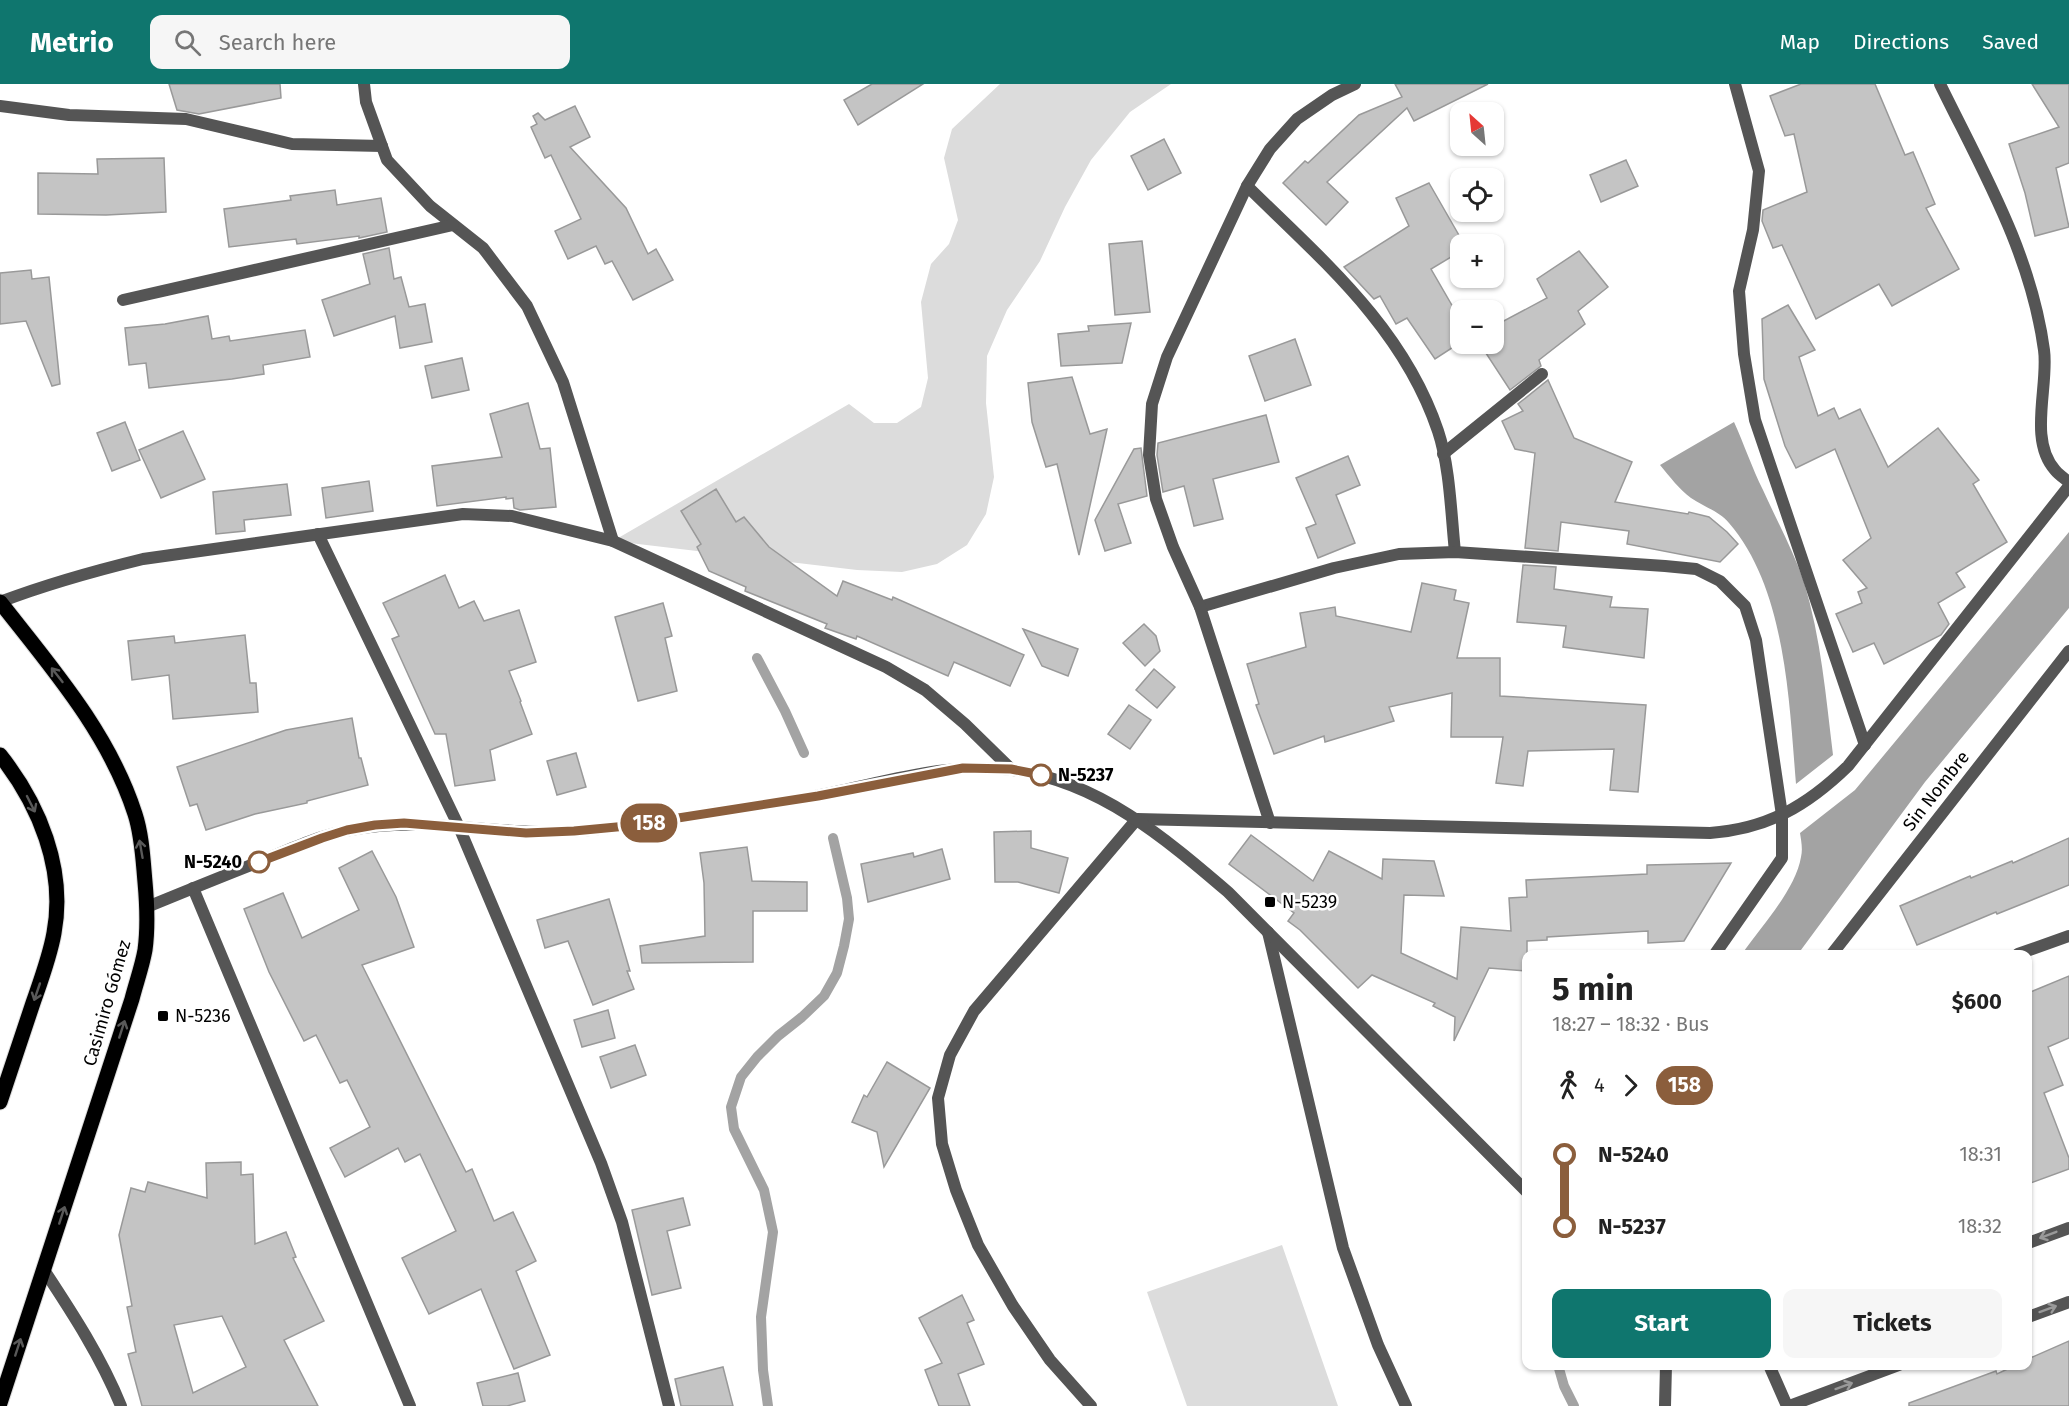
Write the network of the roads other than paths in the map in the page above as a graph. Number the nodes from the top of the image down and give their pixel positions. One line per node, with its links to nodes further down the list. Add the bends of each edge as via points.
1 (364, 84): 6 (street, via 366,102)
2 (1355, 84): 7 (street, via 1297,119 1270,149)
3 (1735, 84): 20 (street, via 1759,171 1753,231 1739,291 1755,420)
4 (1940, 84): 12 (street, via 2014,234 2036,300 2045,353 2040,418 2044,451 2054,470)
5 (0, 106): 6 (street, via 69,115 186,119 292,144)
6 (382, 146): 8 (street, via 387,160)
7 (1247, 186): 11 (street, via 1359,297 1395,344 1422,389); 17 (street, via 1167,357 1152,404 1149,455 1156,499)
8 (453, 225): 9 (street); 14 (street, via 483,248 527,306 563,382)
9 (123, 300)
10 (1542, 374): 11 (street)
11 (1443, 454): 15 (street)
12 (2069, 484): 20 (street)
13 (318, 534): 14 (street, via 463,514 512,516); 16 (street, via 143,559 91,571); 26 (street)
14 (613, 541): 22 (street, via 886,667 925,690)
15 (1455, 552): 17 (street, via 1399,554 1334,568); 23 (street, via 1665,566 1696,570 1720,582 1745,606 1756,640)
16 (0, 602): 28 (main road, Casimiro Gómez, one-way to 16, via 135,815 117,772 64,683)
17 (1200, 607): 25 (street)
18 (2069, 651): 19 (street, Sin Nombre)
19 (2065, 661): 32 (street, Sin Nombre)
20 (1865, 745): 23 (street, via 1829,785)
21 (0, 754): 34 (main road, one-way to 34, via 31,802 50,849 57,890 54,932 42,977)
22 (1011, 769): 24 (street, via 1053,777 1092,793); 26 (street, via 963,768 627,826 526,833)
23 (1782, 815): 25 (street, via 1760,825 1710,833); 31 (street, via 1782,858)
24 (1137, 819): 25 (street); 29 (street, via 1228,892); 48 (street, via 974,1011 950,1055 938,1098 942,1144 978,1245 1012,1306)
25 (1270, 822)
26 (459, 827): 27 (street, via 404,823 347,830); 47 (street, via 608,1183 622,1222)
27 (193, 888): 28 (street); 46 (street)
28 (147, 907): 38 (main road, Casimiro Gómez, one-way to 28, via 132,999 145,951)
29 (1268, 932): 35 (street); 49 (street, via 1343,1248 1378,1345)
30 (2069, 936): 33 (street)
31 (1718, 950)
32 (1835, 950)
33 (2029, 950)
34 (0, 1102)
35 (1522, 1187)
36 (2069, 1227): 37 (street, one-way to 37)
37 (2032, 1241)
38 (44, 1270): 44 (main road, Casimiro Gómez, one-way to 38); 45 (street, via 89,1339)
39 (2069, 1302): 40 (street, one-way to 39)
40 (2032, 1316)
41 (1666, 1370): 50 (street)
42 (1771, 1370): 51 (street)
43 (1885, 1370): 51 (street, one-way to 43)
44 (0, 1403)
45 (121, 1406)
46 (410, 1406)
47 (669, 1406)
48 (1091, 1406)
49 (1406, 1406)
50 (1665, 1406)
51 (1788, 1406)

